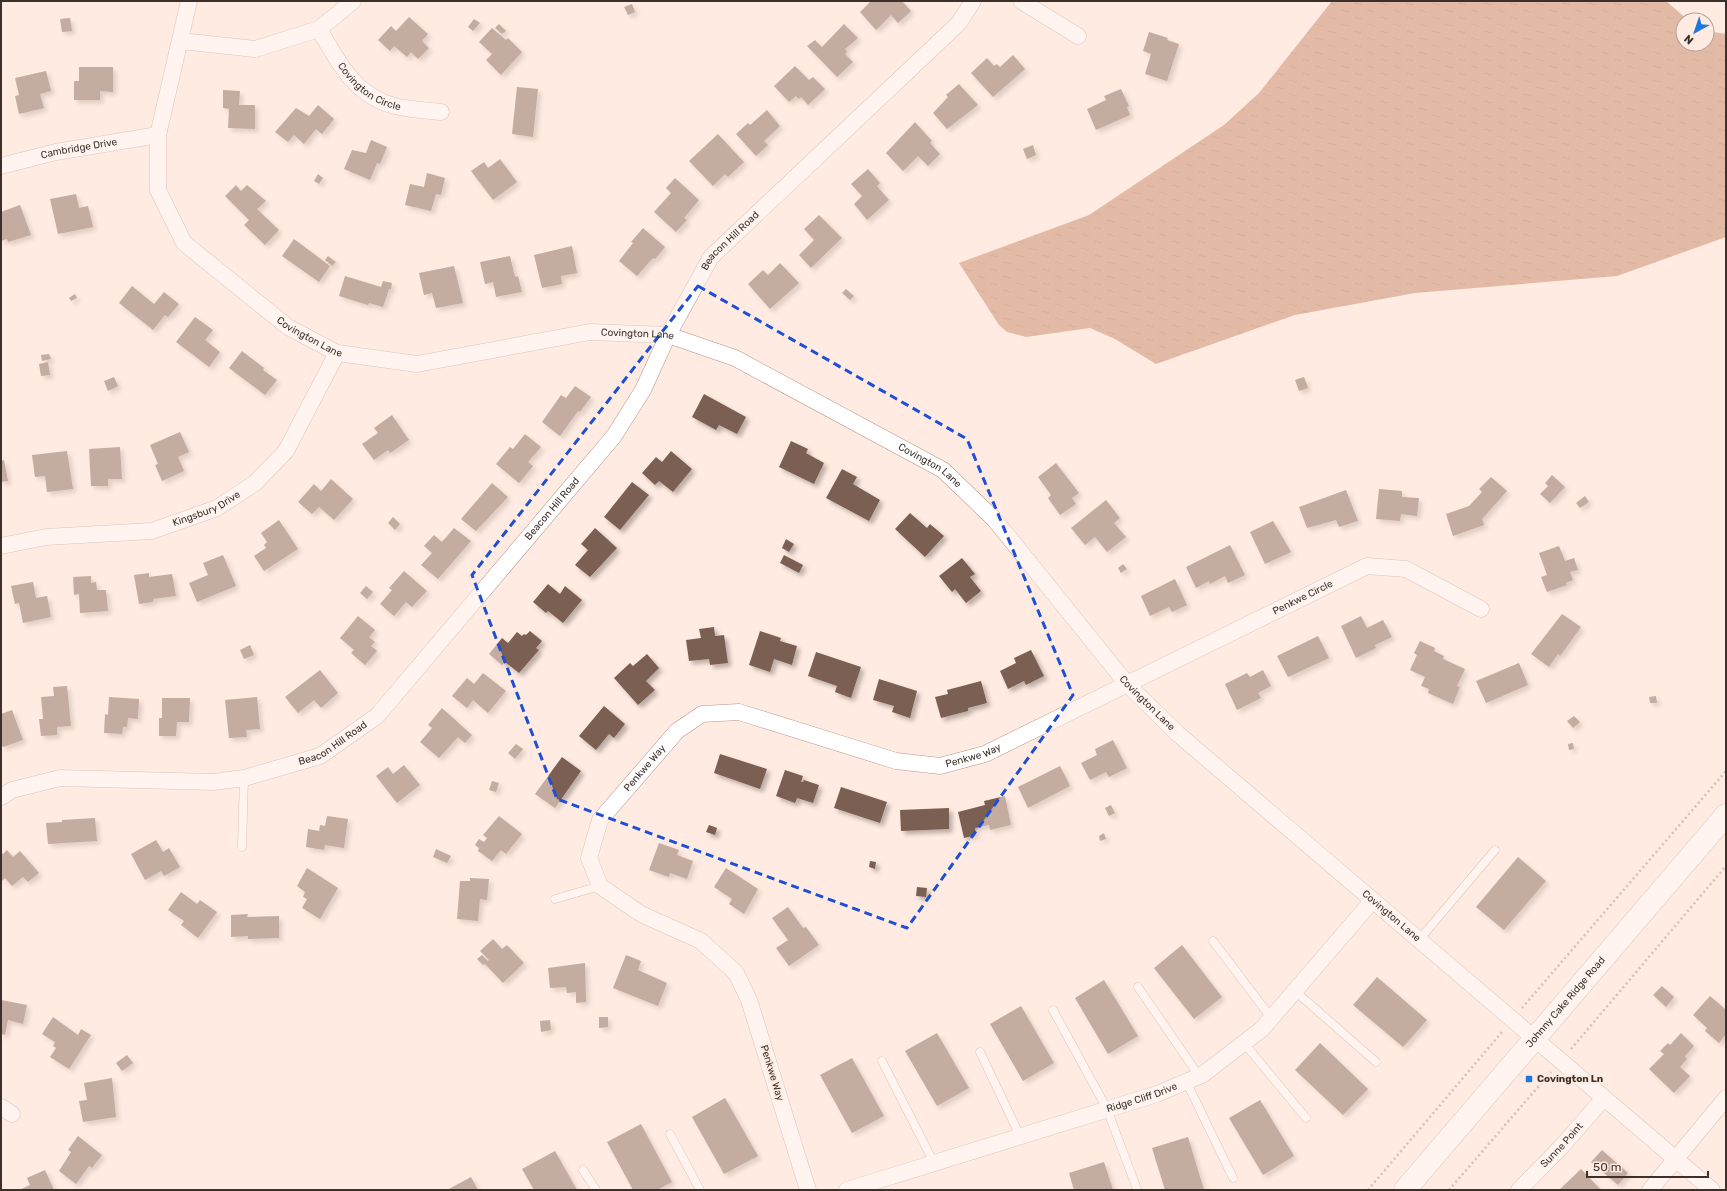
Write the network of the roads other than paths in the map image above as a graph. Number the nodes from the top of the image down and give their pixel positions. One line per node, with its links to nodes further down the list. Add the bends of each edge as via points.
1 (189, 1): 7 (street, Covington Lane)
2 (353, 1): 5 (street)
3 (973, 1): 11 (street, Beacon Hill Road, via 959,23 710,257)
4 (1021, 1): 6 (street)
5 (319, 29): 7 (street, via 255,49); 8 (street, Covington Circle, via 345,72 366,93 394,106)
6 (1078, 36)
7 (181, 41): 9 (street, Covington Lane)
8 (441, 112)
9 (158, 135): 10 (street, Cambridge Drive, via 56,152); 12 (street, Covington Lane, via 158,190 184,243 288,327)
10 (1, 166)
11 (668, 335): 12 (street, Covington Lane, via 590,332 417,364); 15 (street, Covington Lane, via 735,358 943,470 994,519); 16 (street, Beacon Hill Road, via 643,390 614,436 377,716 320,756)
12 (337, 353): 13 (street, Kingsbury Drive, via 286,451 254,483 217,508 152,531 46,537)
13 (1, 546)
14 (1481, 609): 15 (street, Penkwe Circle, via 1406,569 1367,566)
15 (1127, 684): 21 (street, Penkwe Way, via 985,754 940,766 896,761 739,712 702,714 677,731 600,820 589,858); 23 (street, Covington Lane, via 1178,734)
16 (244, 778): 17 (street, Beacon Hill Road, via 214,782 60,778 12,790); 19 (lane)
17 (1, 797)
18 (1726, 815): 30 (street, Johnny Cake Ridge Road)
19 (242, 847)
20 (1495, 850): 25 (lane)
21 (600, 886): 22 (lane); 49 (street, Penkwe Way, via 640,914 701,941 736,973 749,1000)
22 (555, 900)
23 (1373, 900): 25 (street, Covington Lane); 27 (street, Ridge Cliff Drive)
24 (1213, 940): 29 (lane)
25 (1419, 940): 30 (street, Covington Lane)
26 (1138, 987): 35 (lane)
27 (1295, 991): 29 (street, Ridge Cliff Drive); 34 (lane)
28 (1053, 1010): 38 (lane)
29 (1272, 1019): 31 (street, Ridge Cliff Drive)
30 (1534, 1039): 37 (street, Covington Lane); 51 (street, Johnny Cake Ridge Road)
31 (1244, 1043): 35 (street, Ridge Cliff Drive); 39 (lane)
32 (980, 1052): 41 (lane)
33 (882, 1061): 43 (lane)
34 (1376, 1062)
35 (1193, 1078): 38 (street, Ridge Cliff Drive, via 1157,1094); 45 (lane)
36 (1726, 1098): 42 (street)
37 (1604, 1099): 42 (street, Covington Lane); 52 (street, Sunne Point)
38 (1107, 1109): 41 (street, Ridge Cliff Drive); 46 (lane)
39 (1306, 1118)
40 (670, 1134): 48 (lane)
41 (1020, 1136): 43 (street, Ridge Cliff Drive)
42 (1675, 1158): 53 (street); 54 (street, Covington Lane)
43 (934, 1163): 50 (street, Ridge Cliff Drive)
44 (583, 1170): 47 (lane)
45 (1233, 1178)
46 (1137, 1189)
47 (596, 1190)
48 (700, 1190)
49 (808, 1190)
50 (847, 1190)
51 (1405, 1190)
52 (1519, 1190)
53 (1650, 1190)
54 (1712, 1190)

